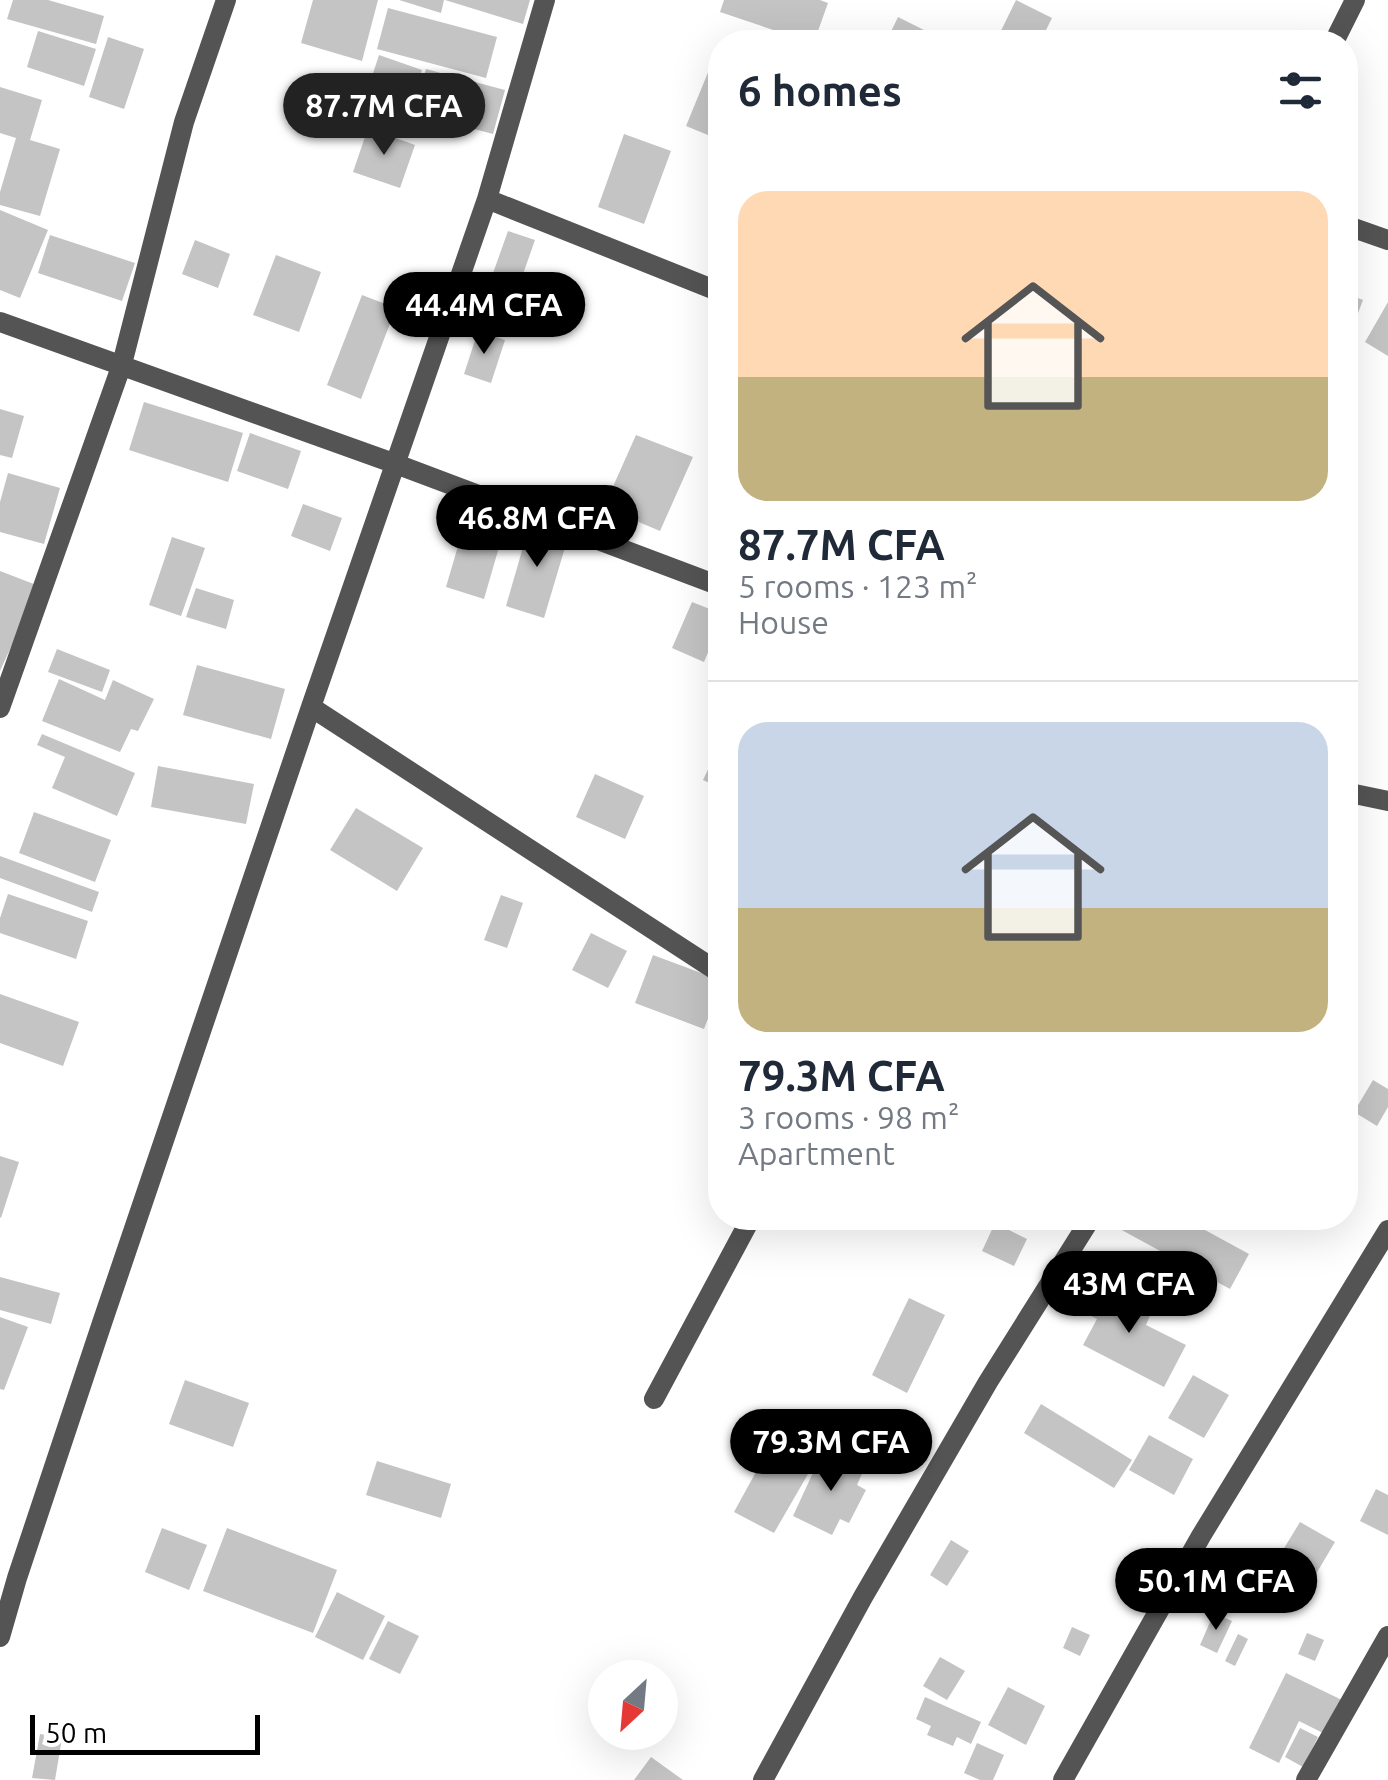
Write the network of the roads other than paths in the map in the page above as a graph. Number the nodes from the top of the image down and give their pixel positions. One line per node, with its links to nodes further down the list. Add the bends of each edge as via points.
1 (226, 0): 10 (street, via 184,122)
2 (546, 0): 5 (street)
3 (1355, 0): 4 (street)
4 (1340, 30)
5 (487, 199): 8 (street); 11 (street)
6 (1358, 230): 7 (street)
7 (1388, 240)
8 (708, 287)
9 (0, 322): 10 (street)
10 (122, 364): 11 (street); 13 (street)
11 (396, 464): 12 (street); 14 (street)
12 (708, 581)
13 (0, 708)
14 (311, 708): 17 (street); 22 (street)
15 (1358, 795): 16 (street)
16 (1388, 802)
17 (708, 964)
18 (745, 1230): 21 (street)
19 (1084, 1230): 24 (street, via 969,1415)
20 (1388, 1230): 25 (street, via 1201,1536)
21 (654, 1399)
22 (0, 1636)
23 (1388, 1636): 26 (street)
24 (764, 1780)
25 (1063, 1780)
26 (1306, 1780)

